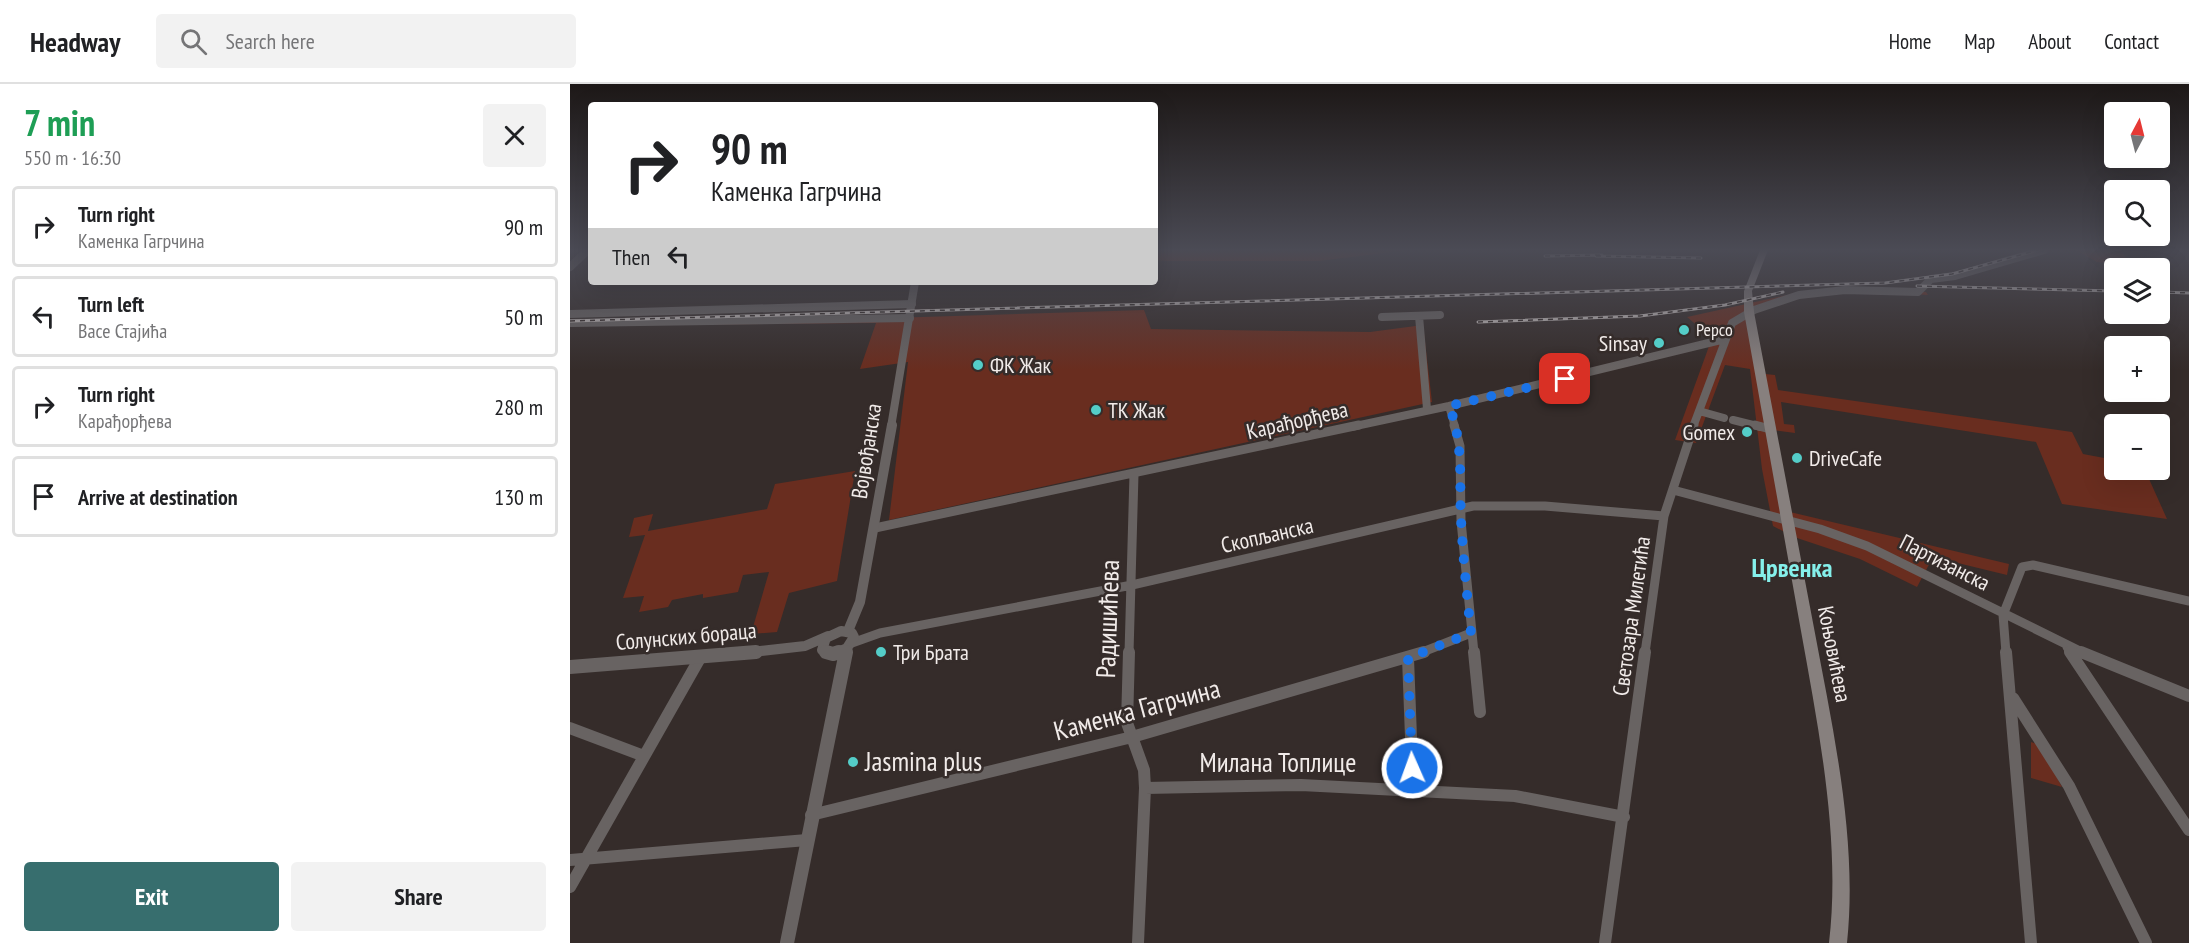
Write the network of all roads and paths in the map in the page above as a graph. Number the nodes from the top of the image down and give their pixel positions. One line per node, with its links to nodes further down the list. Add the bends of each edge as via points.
1 (914, 290): 7 (street, Војвођанска)
2 (1748, 290): 6 (main road, Коњовићева)
3 (1845, 290): 6 (street, Светозара Милетића, via 1802,293)
4 (1849, 290): 5 (street, Светозара Милетића)
5 (1920, 290)
6 (1749, 309): 13 (street, Светозара Милетића, via 1732,323); 17 (main road, Коњовићева)
7 (911, 311): 8 (street); 12 (street); 23 (street, Војвођанска)
8 (570, 314)
9 (1440, 315): 10 (street)
10 (1419, 316): 11 (street); 15 (street)
11 (1382, 317)
12 (570, 323)
13 (1725, 339): 14 (street, Карађорђева); 16 (street, Светозара Милетића)
14 (1449, 406): 15 (street, Карађорђева); 20 (street, via 1460,446)
15 (1427, 409): 18 (street, Карађорђева)
16 (1699, 411): 17 (street); 19 (street, Светозара Милетића)
17 (1770, 429): 22 (main road, Коњовићева)
18 (1134, 474): 23 (street, Карађорђева); 24 (street, Радишићева)
19 (1672, 490): 21 (street, Светозара Милетића); 22 (street, Партизанска)
20 (1461, 509): 21 (street, Скопљанска, via 1545,506); 24 (street, Скопљанска); 27 (street)
21 (1664, 516): 45 (street, Светозара Милетића)
22 (1786, 520): 26 (street, Партизанска, via 1868,546); 54 (main road, Коњовићева, via 1828,742 1841,863)
23 (875, 528): 28 (street, Војвођанска, via 859,596)
24 (1132, 585): 28 (street, Скопљанска); 40 (street, Радишићева, via 1127,723)
25 (2189, 601): 26 (street, via 2032,565 2025,566)
26 (2003, 615): 30 (street, Партизанска); 37 (street)
27 (1471, 633): 33 (street, Каменка Гагрчина); 38 (street)
28 (844, 637): 29 (street, Солунских бораца); 31 (street, via 838,653); 31 (street, via 822,643); 35 (street, Војвођанска)
29 (805, 646): 31 (street, Солунских бораца); 32 (street, Солунских бораца)
30 (2067, 646): 36 (street, Партизанска); 46 (street)
31 (825, 652): 35 (street)
32 (700, 658): 34 (street, Солунских бораца); 41 (street)
33 (1408, 658): 40 (street, Каменка Гагрчина); 43 (street)
34 (570, 667)
35 (839, 676): 44 (street, Војвођанска)
36 (2189, 696)
37 (2012, 697): 55 (street); 56 (street, via 2033,726 2105,852)
38 (1480, 712)
39 (570, 728): 41 (street)
40 (1132, 737): 42 (street, Радишићева, via 1144,770); 44 (street, Каменка Гагрчина)
41 (644, 756): 48 (street)
42 (1145, 788): 43 (street, Милана Топлице, via 1241,784); 52 (street, Радишићева)
43 (1413, 790): 45 (street, Милана Топлице, via 1535,798)
44 (811, 815): 47 (street, Војвођанска)
45 (1624, 817): 53 (street, Светозара Милетића)
46 (2189, 830)
47 (807, 840): 48 (street); 51 (street, Војвођанска)
48 (586, 859): 49 (street); 50 (street)
49 (570, 860)
50 (570, 887)
51 (787, 943)
52 (1138, 943)
53 (1605, 943)
54 (1838, 943)
55 (2031, 943)
56 (2146, 943)

